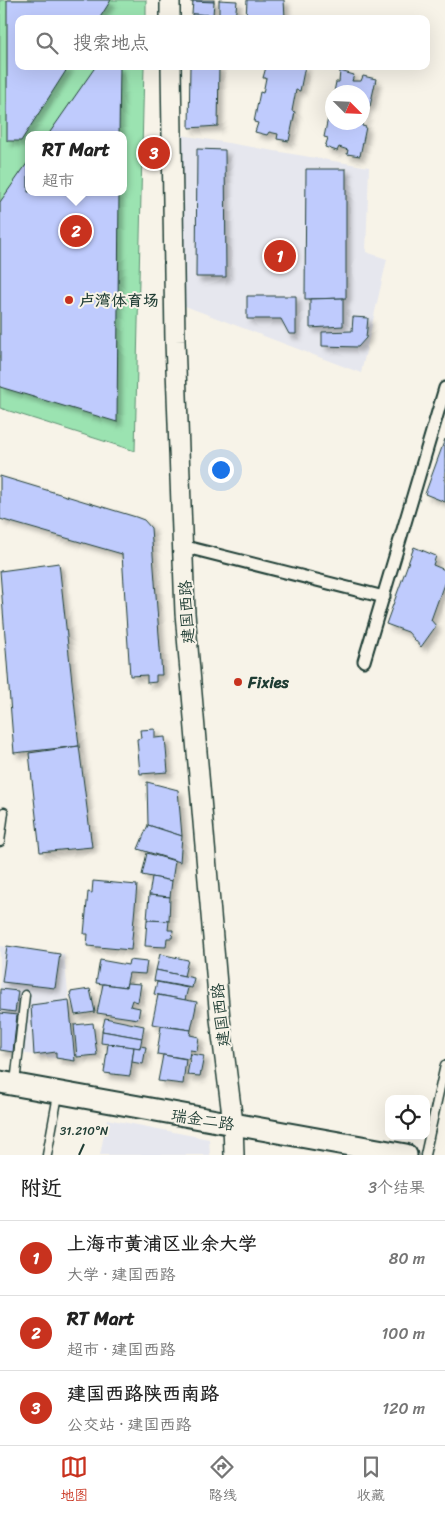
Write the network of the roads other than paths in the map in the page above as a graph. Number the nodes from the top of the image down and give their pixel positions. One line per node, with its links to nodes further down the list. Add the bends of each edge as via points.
1 (170, 0): 2 (street)
2 (170, 15)
3 (170, 70): 5 (street, 建国西路)
4 (445, 388): 6 (street)
5 (182, 546): 6 (street); 14 (street, 建国西路, via 220,1019)
6 (384, 597): 7 (street)
7 (364, 661)
8 (4, 812): 9 (lane)
9 (0, 842)
10 (25, 995): 12 (lane)
11 (445, 1065): 18 (lane)
12 (7, 1083): 13 (main road, 瑞金二路)
13 (58, 1093): 14 (main road, 瑞金二路); 15 (lane)
14 (233, 1123): 16 (street, 建国西路); 17 (main road, 瑞金二路)
15 (47, 1155)
16 (234, 1155)
17 (406, 1155)
18 (425, 1155)

